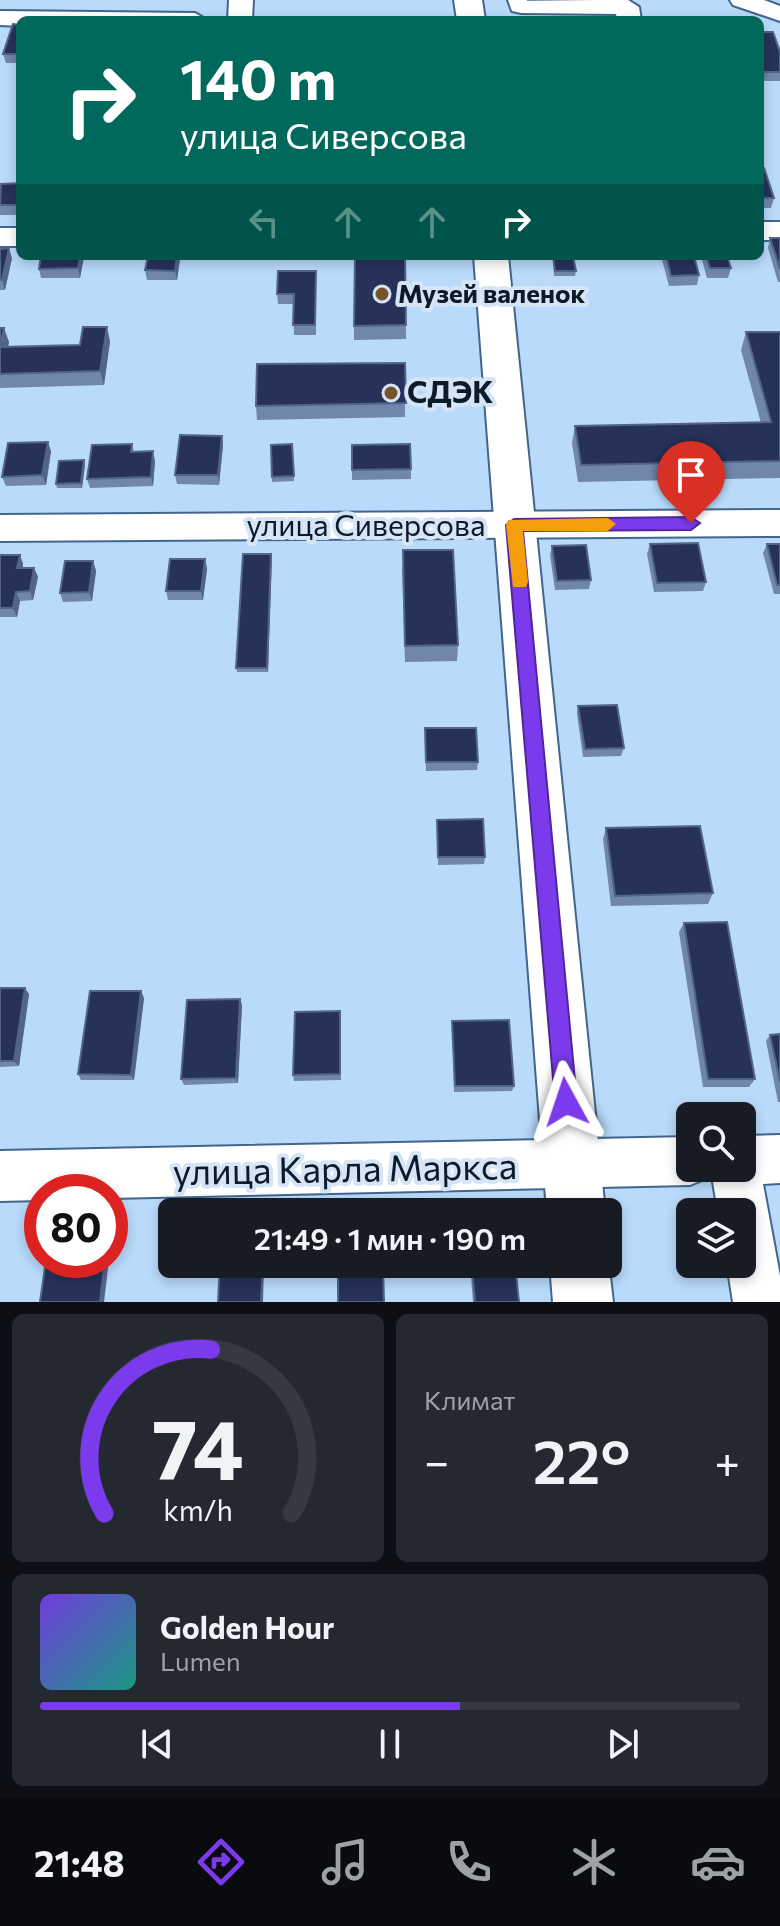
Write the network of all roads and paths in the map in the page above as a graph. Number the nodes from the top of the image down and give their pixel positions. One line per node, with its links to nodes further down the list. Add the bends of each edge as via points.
1 (520, 0): 3 (street, via 521,6)
2 (742, 0): 4 (street)
3 (627, 9)
4 (780, 14)
5 (491, 260): 7 (highway)
6 (780, 523): 7 (street, улица Сиверсова)
7 (514, 525): 8 (street, улица Сиверсова); 12 (highway)
8 (0, 528)
9 (780, 1159): 10 (street)
10 (756, 1160)
11 (676, 1161): 12 (street, улица Карла Маркса)
12 (571, 1164): 13 (street, улица Карла Маркса); 15 (highway)
13 (0, 1176)
14 (738, 1182): 18 (street)
15 (575, 1198)
16 (581, 1278): 17 (highway)
17 (583, 1302)
18 (759, 1302)

